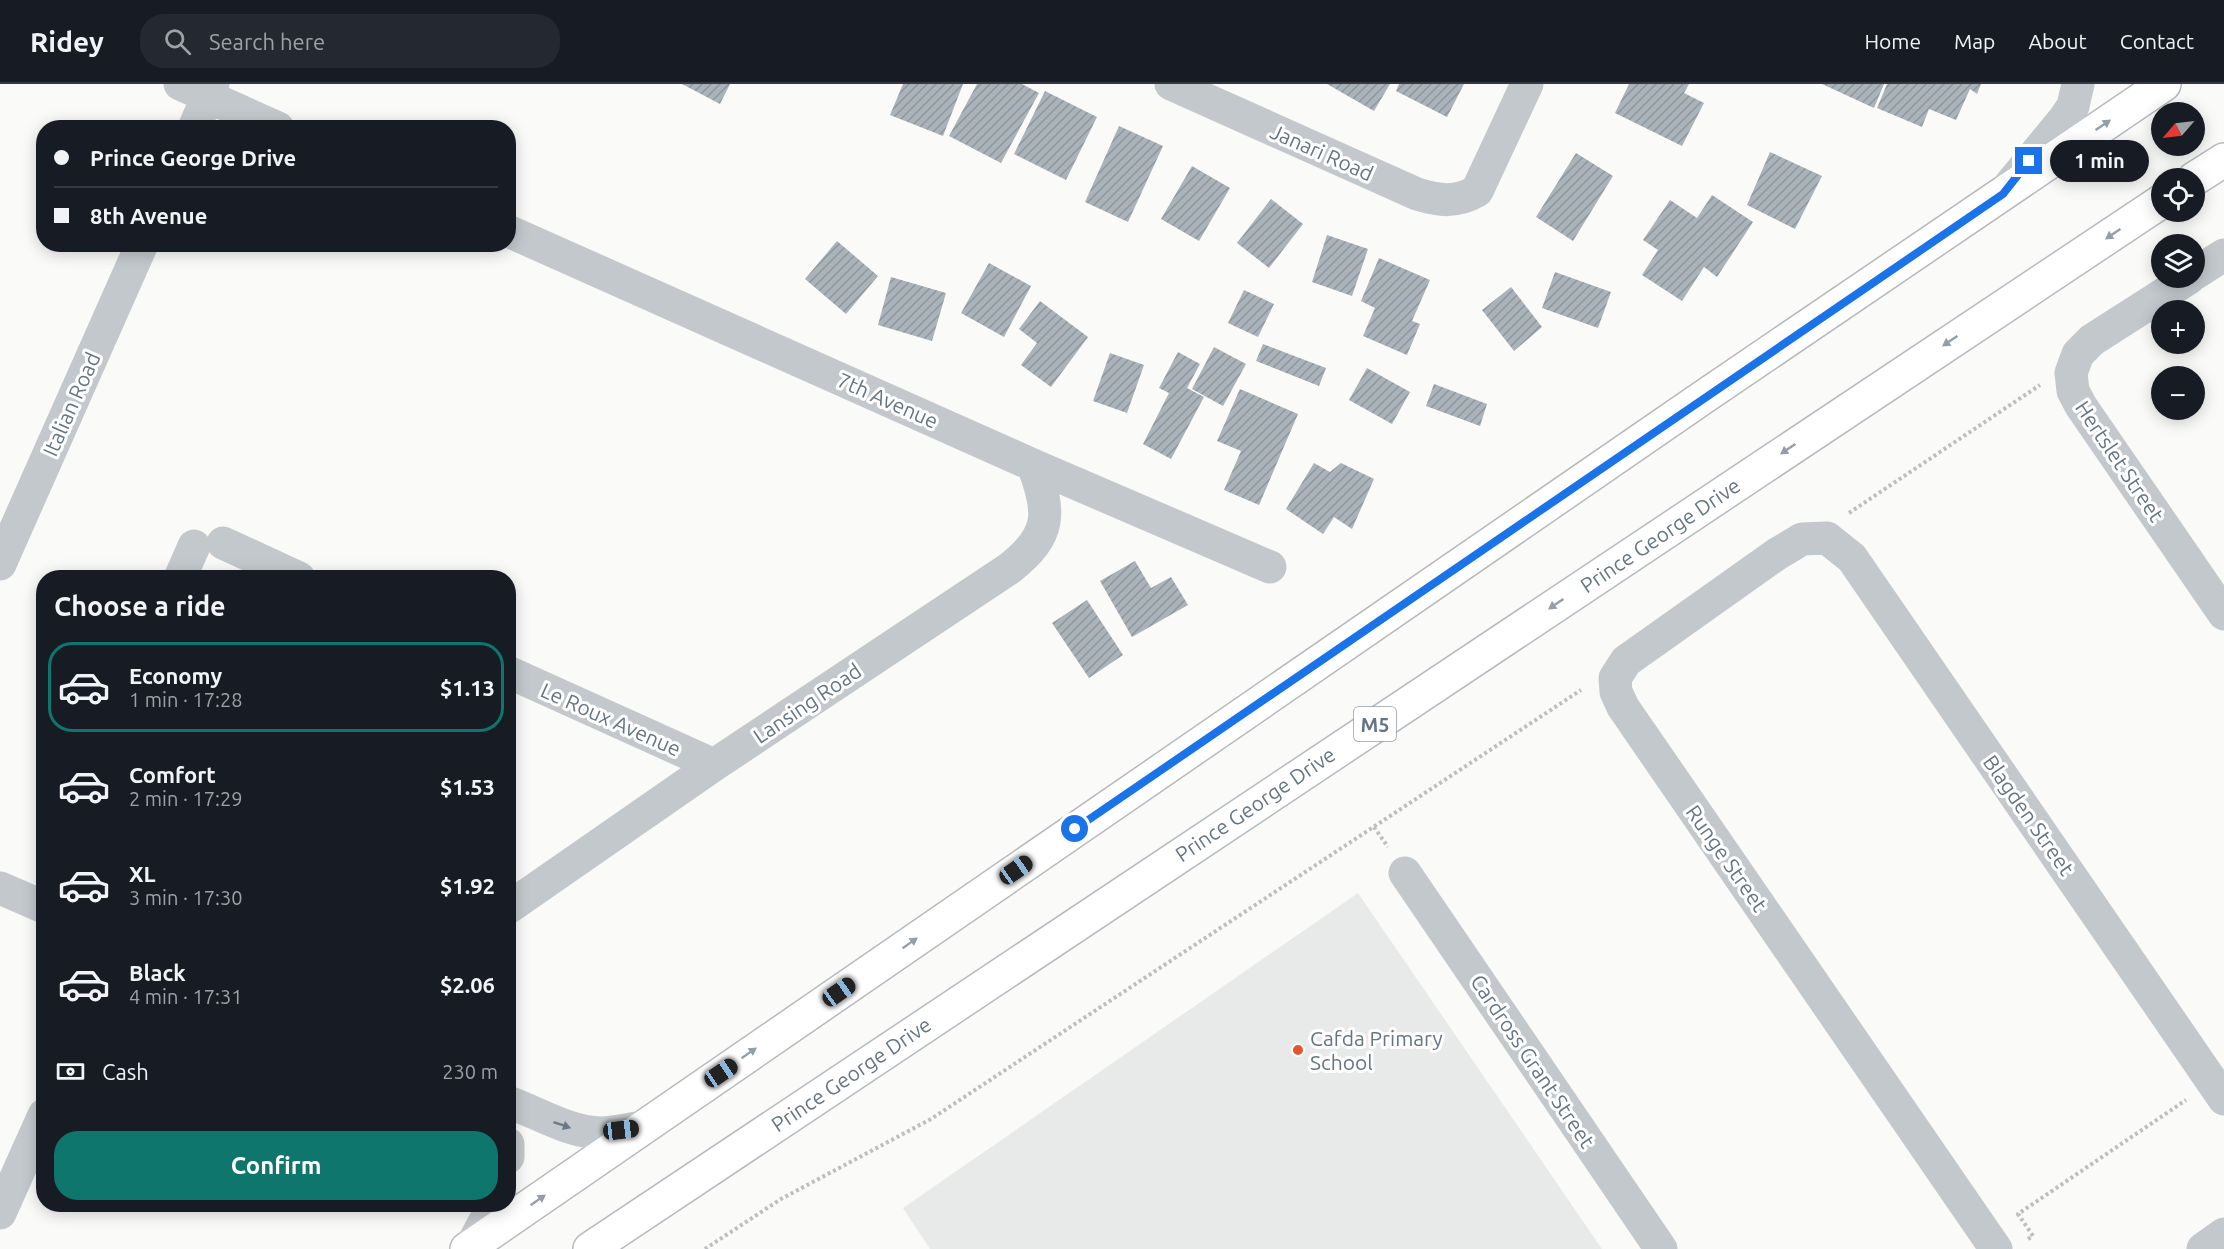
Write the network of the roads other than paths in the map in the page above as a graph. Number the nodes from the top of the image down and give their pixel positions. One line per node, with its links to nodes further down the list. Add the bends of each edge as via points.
1 (1170, 84): 2 (street, Janari Road, via 1417,194 1449,200 1477,191)
2 (1527, 84)
3 (2078, 84): 10 (street, via 2073,106 2065,118)
4 (2164, 84): 10 (main road, one-way to 4)
5 (200, 88): 6 (street); 7 (street)
6 (195, 120)
7 (262, 120)
8 (2224, 160): 9 (main road)
9 (2205, 172)
10 (2003, 194): 32 (main road, one-way to 10)
11 (2151, 208): 39 (main road, Prince George Drive / M5, one-way to 39)
12 (516, 235): 17 (street, 7th Avenue)
13 (138, 252): 19 (street, Italian Road)
14 (2224, 255): 15 (street)
15 (2205, 267)
16 (2173, 288): 23 (street, Hertslet Street, via 2092,340 2078,354 2071,373 2073,391)
17 (1033, 465): 20 (street, 7th Avenue); 25 (street, Lansing Road, via 1043,491 1045,515 1040,536 1028,553)
18 (1834, 528): 30 (street, Blagden Street); 37 (street, Runge Street, via 1802,539 1777,554 1626,661 1614,678 1616,692)
19 (0, 564)
20 (1270, 567)
21 (187, 570): 22 (street, via 209,545)
22 (277, 570)
23 (2224, 614)
24 (516, 676): 25 (street, Le Roux Avenue)
25 (714, 765): 29 (street, Lansing Road)
26 (1405, 873): 40 (street, Cardross Grant Street)
27 (0, 888): 28 (street)
28 (36, 895)
29 (516, 902)
30 (2218, 1090)
31 (516, 1106): 32 (street, one-way to 32, via 573,1128 601,1132)
32 (642, 1127): 38 (main road, one-way to 32)
33 (36, 1133): 35 (street)
34 (489, 1212): 38 (street)
35 (0, 1213)
36 (2224, 1234): 41 (street)
37 (2010, 1246)
38 (469, 1247)
39 (590, 1249)
40 (1661, 1249)
41 (2203, 1249)

